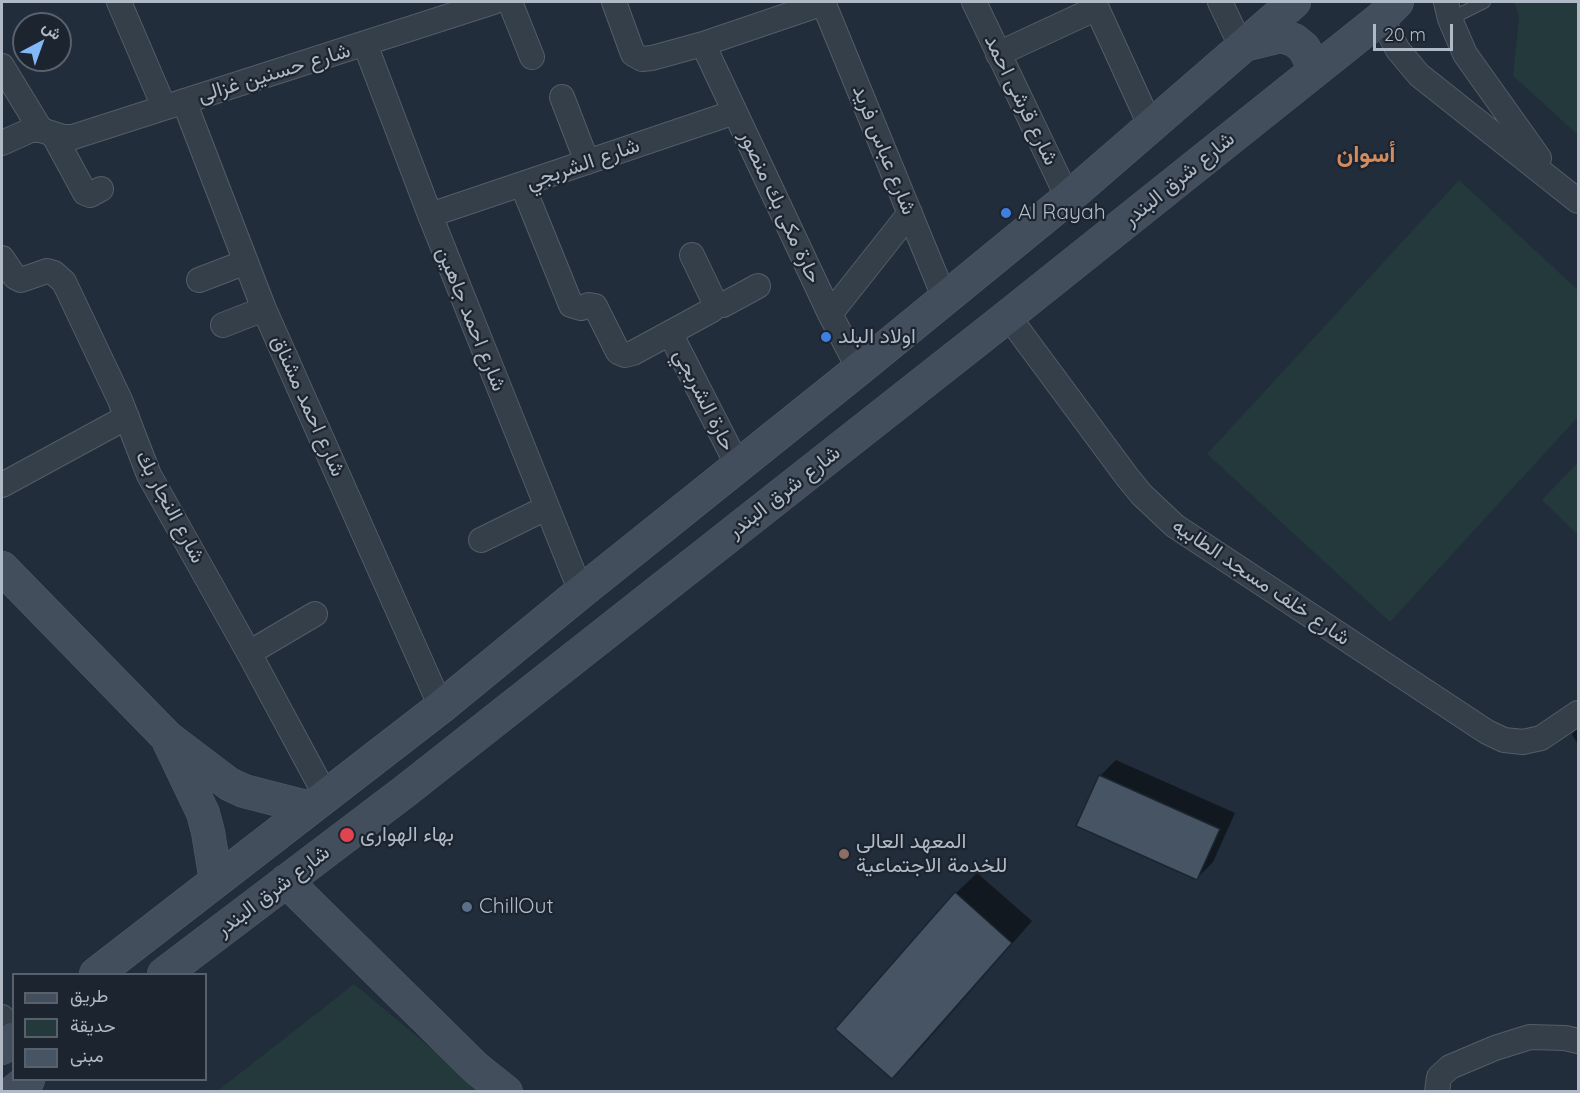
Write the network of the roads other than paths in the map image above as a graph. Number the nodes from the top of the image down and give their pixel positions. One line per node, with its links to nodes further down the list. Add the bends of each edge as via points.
1 (119, 2): 21 (street, شارع احمد مشناق)
2 (493, 2): 13 (street, شارع حسنين غزالى)
3 (510, 2): 17 (street)
4 (614, 2): 14 (street, via 633,54 642,59)
5 (823, 2): 14 (street); 32 (street, شارع عباس فريد)
6 (974, 2): 16 (street, شارع قرشى احمد)
7 (1220, 2): 15 (street)
8 (1294, 2): 15 (main road, شارع شرق البندر)
9 (1484, 2): 12 (lane)
10 (1096, 5): 16 (street); 23 (street)
11 (1384, 7): 19 (main road, شارع شرق البندر); 27 (street, via 1398,50 1419,75)
12 (1448, 10): 27 (street, via 1465,54)
13 (365, 44): 21 (street, شارع حسنين غزالى); 33 (street, شارع احمد جاهين)
14 (703, 44): 22 (street, حارة مكى بك منصور)
15 (1241, 46): 19 (main road, via 1281,36 1294,40 1304,48); 23 (main road, شارع شرق البندر)
16 (998, 54): 30 (street, شارع قرشى احمد)
17 (532, 57)
18 (2, 66): 24 (street)
19 (1312, 73): 43 (main road, شارع شرق البندر)
20 (562, 97): 26 (street)
21 (174, 104): 24 (street, شارع حسنين غزالى, via 74,137); 36 (street, شارع احمد مشناق)
22 (735, 112): 26 (street, شارع الشربجي); 42 (street, حارة مكى بك منصور)
23 (1151, 127): 30 (main road, شارع شرق البندر)
24 (47, 132): 25 (street, via 22,133); 29 (street, via 86,193 90,195)
25 (2, 143)
26 (587, 162): 28 (street, شارع الشربجي)
27 (1554, 180): 31 (street)
28 (522, 184): 33 (street, شارع الشربجي); 45 (street, حارة الشربجي, via 572,305 595,306 618,352 633,353)
29 (100, 189)
30 (1068, 198): 39 (main road, شارع شرق البندر)
31 (1578, 201)
32 (910, 213): 39 (street, شارع عباس فريد); 42 (street)
33 (430, 215): 50 (street, شارع احمد جاهين)
34 (692, 255): 40 (street)
35 (2, 258): 47 (street, شارع النجار بك, via 21,280 47,271 60,276)
36 (246, 262): 37 (street); 41 (street, شارع احمد مشناق)
37 (199, 280)
38 (758, 286): 40 (street, حارة الشربجي)
39 (945, 299): 46 (main road, شارع شرق البندر)
40 (714, 305): 45 (street, حارة الشربجي, via 708,313)
41 (264, 309): 44 (street); 56 (street, شارع احمد مشناق)
42 (830, 314): 46 (street, حارة مكى بك منصور)
43 (1008, 316): 57 (street, شارع خلف مسجد الطابيه, via 1142,495 1175,526 1504,740 1523,742 1541,738); 61 (main road, شارع شرق البندر)
44 (222, 325)
45 (670, 333): 48 (street, حارة الشربجي)
46 (859, 369): 48 (main road, شارع شرق البندر)
47 (127, 417): 49 (street); 55 (street, شارع النجار بك, via 149,475)
48 (738, 466): 53 (main road, شارع شرق البندر)
49 (2, 485)
50 (546, 508): 51 (street); 53 (street, شارع احمد جاهين)
51 (481, 540)
52 (2, 568): 58 (main road)
53 (581, 592): 56 (main road, شارع شرق البندر)
54 (315, 614): 55 (street)
55 (249, 653): 59 (street, شارع النجار بك)
56 (441, 707): 59 (main road, شارع شرق البندر)
57 (1578, 713)
58 (167, 737): 59 (main road, via 244,791); 60 (main road, via 203,813)
59 (318, 802): 60 (main road, شارع شرق البندر)
60 (216, 881): 62 (main road, شارع شرق البندر)
61 (286, 881): 63 (main road, شارع شرق البندر); 69 (main road, via 476,1068)
62 (99, 973)
63 (167, 973)
64 (2, 1017): 65 (street)
65 (12, 1034)
66 (1578, 1041): 70 (street, via 1530,1037 1495,1048 1450,1067 1439,1077)
67 (27, 1081): 68 (main road)
68 (13, 1092)
69 (506, 1092)
70 (1437, 1092)

